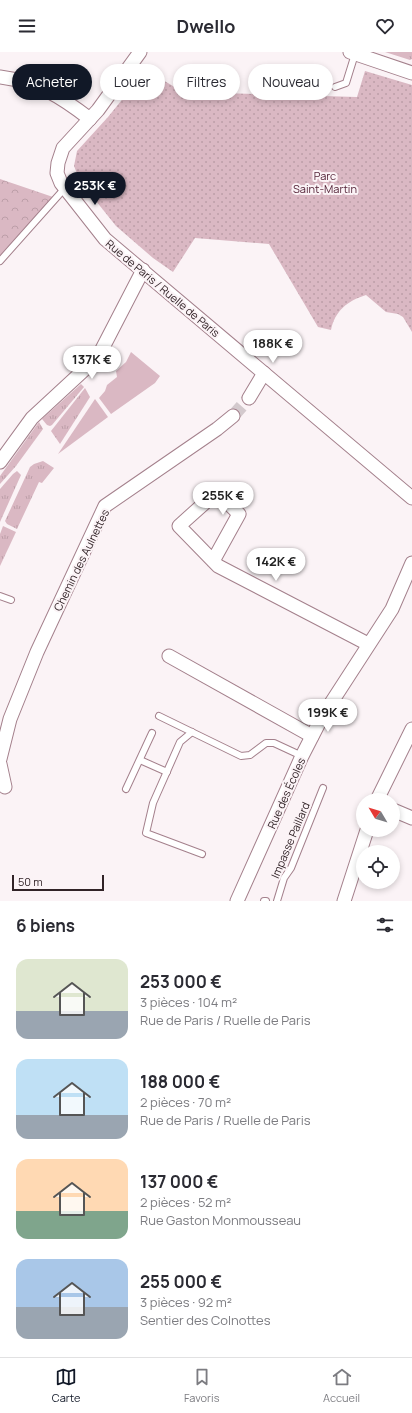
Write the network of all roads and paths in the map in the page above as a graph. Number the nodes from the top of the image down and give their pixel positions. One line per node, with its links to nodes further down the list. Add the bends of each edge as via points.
1 (140, 52): 6 (street)
2 (352, 53): 3 (street); 5 (lane, via 346,83)
3 (412, 73)
4 (0, 77): 6 (street, via 19,80 47,90)
5 (335, 87)
6 (90, 119): 7 (street, Rue de Paris / Ruelle de Paris, via 63,148 58,173)
7 (65, 188): 8 (lane); 9 (street, Rue de Paris / Ruelle de Paris, via 105,239)
8 (0, 261)
9 (143, 270): 10 (street, Rue de Paris / Ruelle de Paris); 13 (street, via 98,357 32,418)
10 (264, 373): 11 (street); 14 (street, Rue de Paris / Ruelle de Paris)
11 (249, 398)
12 (233, 416): 27 (street, Chemin des Aulnettes, via 104,506 37,652 10,719)
13 (0, 462)
14 (412, 498)
15 (213, 561): 15 (street, via 179,526 208,500 226,501 239,514); 19 (street, via 218,566)
16 (412, 563): 19 (street, Rue des Écoles, via 392,609)
17 (0, 596): 18 (lane)
18 (11, 600)
19 (368, 644): 25 (street, Rue des Écoles)
20 (169, 656): 25 (street)
21 (159, 716): 23 (lane)
22 (412, 729): 34 (street)
23 (192, 732): 26 (lane, via 241,756 250,755 266,743 274,743); 30 (lane, via 180,742)
24 (152, 733): 28 (lane)
25 (312, 736): 26 (street, Rue des Écoles)
26 (302, 756): 39 (street, Rue des Écoles)
27 (0, 759)
28 (140, 760): 30 (lane); 33 (lane)
29 (0, 764): 31 (street)
30 (167, 772): 38 (lane, via 153,803 146,833)
31 (5, 787)
32 (323, 788): 40 (lane, Impasse Paillard)
33 (126, 789)
34 (380, 793)
35 (400, 813): 36 (street)
36 (412, 818)
37 (365, 837): 41 (street)
38 (202, 854)
39 (237, 901)
40 (276, 901)
41 (344, 901)

